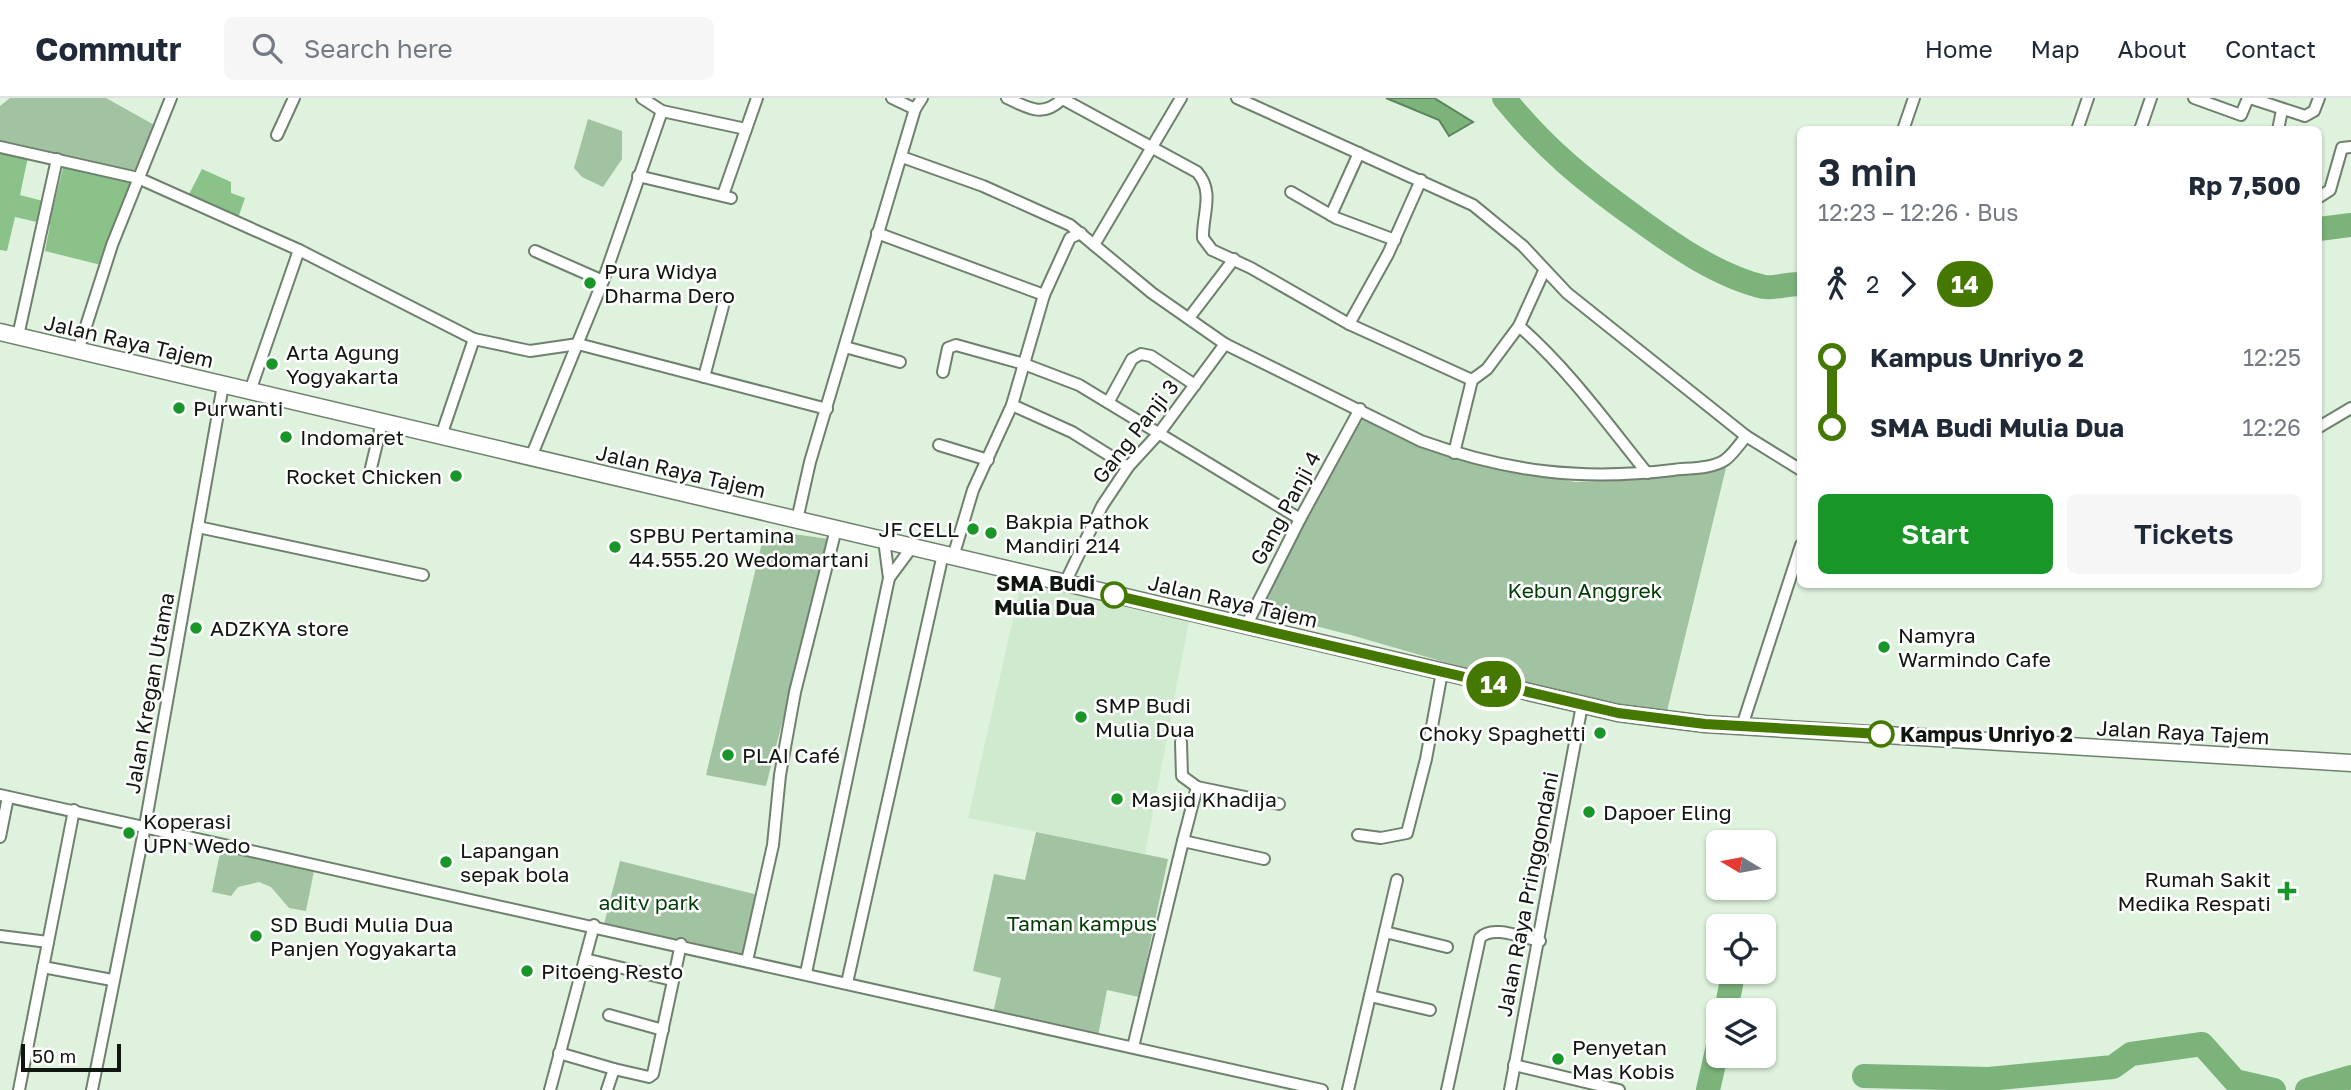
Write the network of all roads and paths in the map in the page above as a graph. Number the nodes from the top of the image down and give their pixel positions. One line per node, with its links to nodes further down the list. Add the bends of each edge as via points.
1 (171, 98): 33 (street)
2 (294, 98): 25 (street)
3 (642, 98): 19 (street)
4 (757, 98): 24 (street)
5 (892, 98): 17 (street)
6 (922, 98): 17 (street)
7 (1007, 98): 16 (street, via 1041,111)
8 (1181, 98): 27 (street)
9 (1237, 98): 29 (street)
10 (1914, 98): 20 (street)
11 (2088, 98): 21 (street)
12 (2151, 98): 22 (street)
13 (2194, 98): 14 (street, via 2241,115)
14 (2249, 98): 18 (street)
15 (2319, 98): 18 (street, via 2310,115)
16 (1061, 99): 27 (street)
17 (915, 109): 30 (street)
18 (2282, 110): 23 (street)
19 (662, 111): 24 (street); 32 (street)
20 (1904, 126)
21 (2078, 126)
22 (2141, 126)
23 (2279, 126)
24 (746, 129): 32 (street, via 727,196)
25 (277, 135)
26 (0, 146): 31 (street)
27 (1152, 146): 41 (street); 44 (street, via 1201,176 1207,198 1203,239 1212,250)
28 (2347, 147): 36 (street, via 2330,190)
29 (1359, 153): 34 (street); 37 (street)
30 (902, 157): 38 (street); 39 (street, via 1005,195)
31 (57, 159): 33 (street); 53 (street)
32 (638, 176): 46 (street)
33 (138, 178): 42 (street); 58 (street, via 111,245)
34 (1421, 180): 40 (street); 45 (street, via 1473,205 1500,225)
35 (1292, 192): 37 (street)
36 (2322, 195)
37 (1331, 215): 40 (street)
38 (877, 233): 47 (street); 57 (street)
39 (1081, 233): 41 (street); 47 (street, via 1070,238)
40 (1395, 240): 50 (street)
41 (1094, 245): 49 (street)
42 (299, 250): 54 (street); 66 (street)
43 (536, 251): 46 (street)
44 (1234, 259): 49 (street); 50 (street)
45 (1545, 271): 51 (street); 76 (street)
46 (603, 281): 55 (street)
47 (1044, 295): 60 (street)
48 (723, 306): 62 (street)
49 (1189, 318): 56 (street)
50 (1349, 324): 63 (street)
51 (1519, 326): 63 (street, via 1488,369); 84 (street, via 1581,387)
52 (0, 332): 53 (main road, Jalan Raya Tajem)
53 (18, 336): 58 (main road, Jalan Raya Tajem)
54 (474, 339): 55 (street, via 530,351); 75 (street)
55 (579, 344): 62 (street); 79 (street)
56 (1225, 344): 65 (street, Gang Panji 3); 71 (street)
57 (845, 347): 59 (street); 70 (street)
58 (78, 351): 64 (main road, Jalan Raya Tajem)
59 (900, 362)
60 (1024, 364): 61 (street, via 956,345 948,348); 67 (street); 68 (street)
61 (943, 372)
62 (704, 377): 70 (street)
63 (1472, 380): 78 (street)
64 (223, 385): 66 (main road, Jalan Raya Tajem); 87 (street, Jalan Kregan Utama)
65 (1195, 385): 67 (street, via 1151,356 1140,354 1132,359); 74 (street, Gang Panji 3)
66 (250, 391): 72 (main road, Jalan Raya Tajem)
67 (1109, 401): 74 (street)
68 (1012, 405): 80 (street); 81 (street, via 1072,432)
69 (2351, 408): 73 (street)
70 (827, 409): 86 (street)
71 (1360, 409): 78 (street); 85 (street, Gang Panji 4)
72 (382, 422): 75 (main road, Jalan Raya Tajem); 82 (street)
73 (2322, 425)
74 (1160, 432): 81 (street, Gang Panji 3); 85 (street)
75 (441, 436): 79 (main road, Jalan Raya Tajem)
76 (1746, 436): 83 (street); 84 (street, via 1724,461)
77 (939, 445): 80 (street)
78 (1454, 453): 84 (street, via 1555,475)
79 (531, 457): 86 (main road, Jalan Raya Tajem)
80 (988, 460): 91 (street)
81 (1128, 467): 95 (street, Gang Panji 3, via 1102,506)
82 (372, 468)
83 (1797, 468)
84 (1647, 473)
85 (1300, 519): 96 (street, Gang Panji 4)
86 (796, 520): 88 (main road, Jalan Raya Tajem)
87 (198, 527): 93 (street); 106 (street, Jalan Kregan Utama)
88 (836, 529): 89 (main road, Jalan Raya Tajem); 120 (street, via 795,692 773,845)
89 (884, 540): 90 (main road, Jalan Raya Tajem); 94 (street)
90 (912, 547): 91 (main road, Jalan Raya Tajem); 94 (street)
91 (948, 555): 95 (main road, Jalan Raya Tajem); 125 (street)
92 (1797, 557): 99 (street)
93 (423, 575)
94 (889, 578): 122 (street)
95 (1065, 583): 96 (main road, Jalan Raya Tajem)
96 (1246, 626): 97 (main road, Jalan Raya Tajem)
97 (1442, 672): 98 (main road, Jalan Raya Tajem); 107 (street, via 1407,833 1381,838)
98 (1582, 705): 99 (main road, Jalan Raya Tajem, via 1668,720); 115 (street, Jalan Raya Pringgondani)
99 (1742, 726): 101 (main road, Jalan Raya Tajem)
100 (1181, 742): 102 (street, via 1182,776)
101 (2351, 763)
102 (1197, 787): 104 (street); 109 (street)
103 (4, 796): 105 (street); 108 (street)
104 (1279, 804)
105 (74, 810): 106 (street); 116 (street)
106 (145, 826): 112 (street, via 360,877); 123 (street, Jalan Kregan Utama)
107 (1358, 835)
108 (0, 836)
109 (1183, 841): 110 (street); 130 (street)
110 (1264, 859)
111 (1397, 880): 113 (street)
112 (594, 925): 117 (street); 119 (street)
113 (1385, 932): 118 (street); 126 (street)
114 (0, 936): 116 (street)
115 (1540, 941): 132 (street, Jalan Raya Pringgondani); 140 (street, via 1489,932 1480,938)
116 (48, 942): 121 (street)
117 (681, 944): 120 (street); 124 (street)
118 (1447, 947)
119 (584, 959): 124 (street); 131 (street)
120 (747, 961): 122 (street)
121 (43, 967): 123 (street); 134 (street)
122 (806, 973): 125 (street)
123 (112, 980): 135 (street, Jalan Kregan Utama)
124 (672, 980): 129 (street)
125 (847, 982): 130 (street)
126 (1370, 996): 127 (street); 139 (street)
127 (1430, 1010)
128 (609, 1015): 129 (street)
129 (663, 1030): 133 (street, via 651,1076)
130 (1133, 1047): 138 (street)
131 (559, 1053): 133 (street); 136 (street)
132 (1514, 1065): 141 (street, Jalan Raya Pringgondani); 142 (street)
133 (614, 1069): 137 (street)
134 (19, 1090)
135 (92, 1090)
136 (550, 1090)
137 (607, 1090)
138 (1322, 1090)
139 (1349, 1090)
140 (1447, 1090)
141 (1510, 1090)
142 (1619, 1090)

